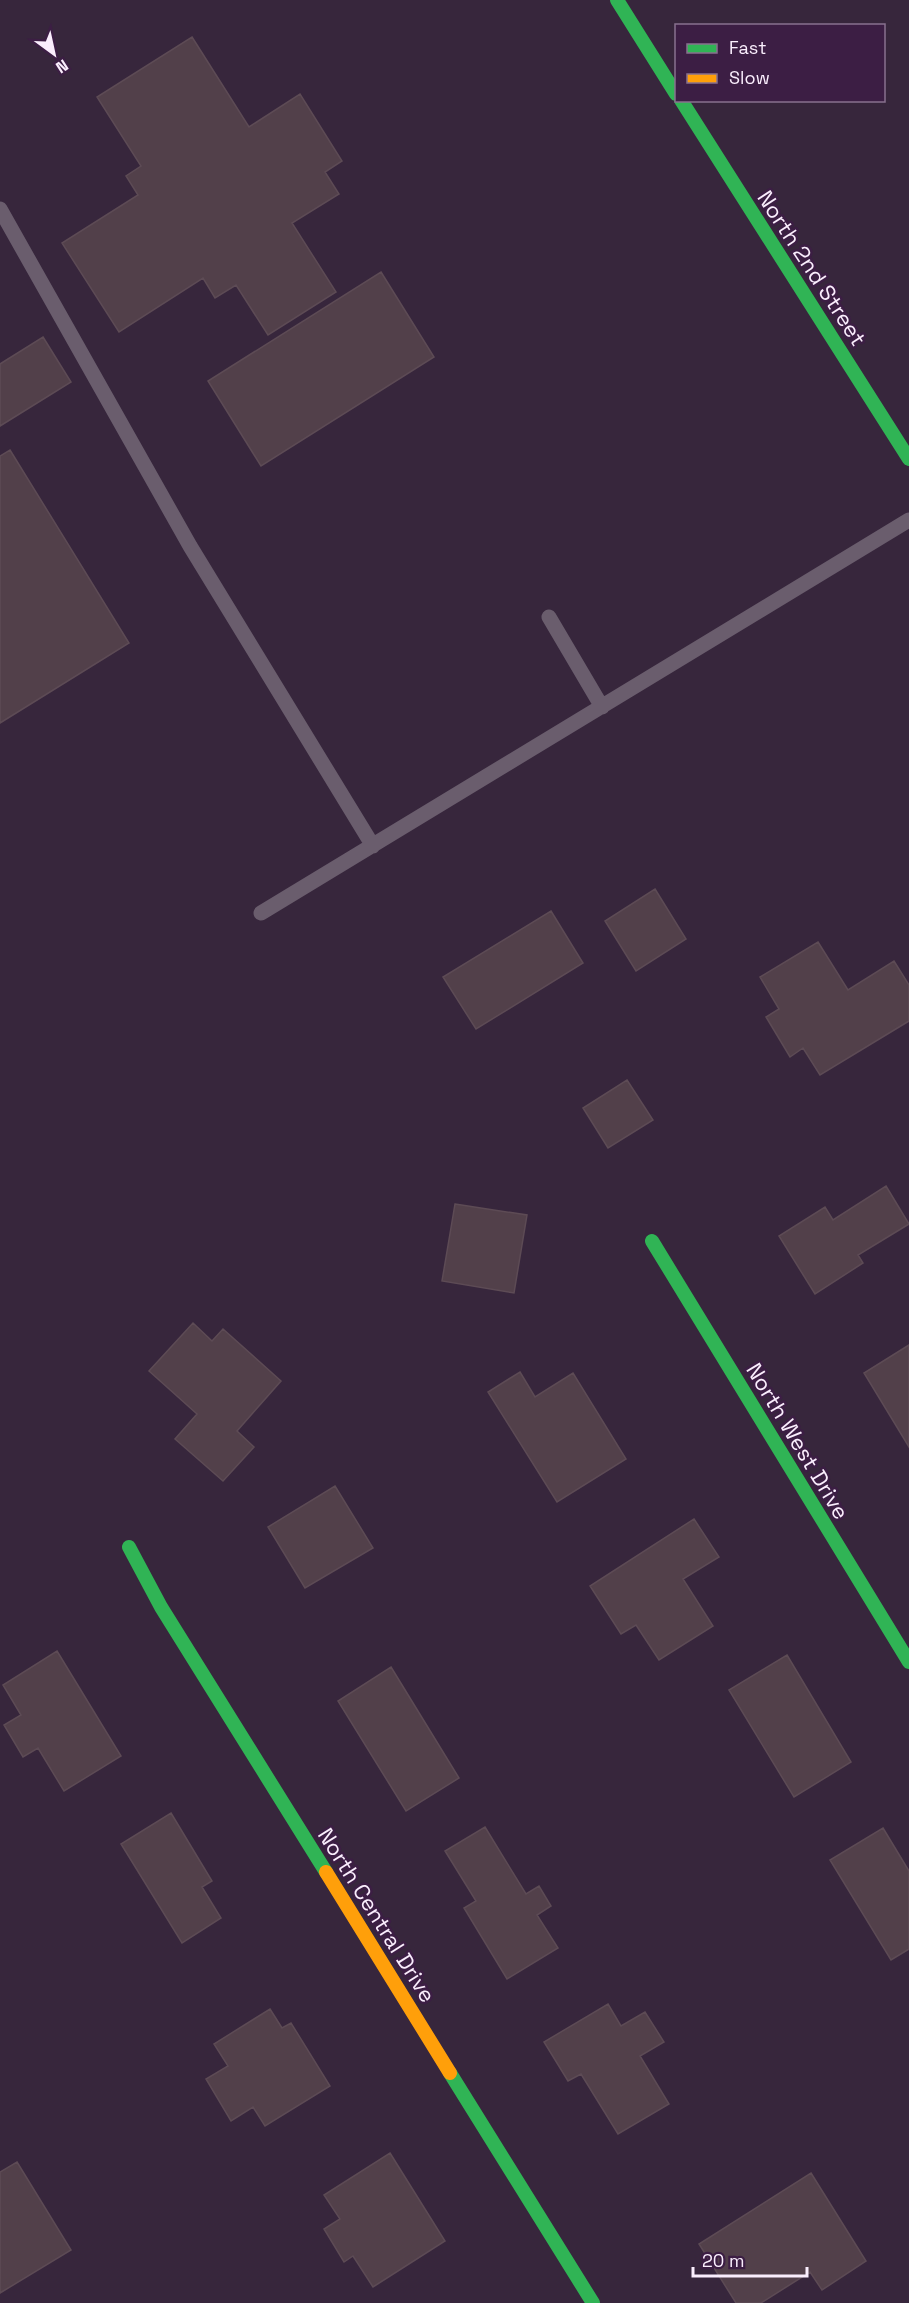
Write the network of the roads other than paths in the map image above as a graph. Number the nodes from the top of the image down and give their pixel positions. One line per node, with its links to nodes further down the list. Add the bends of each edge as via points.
1 (617, 0): 2 (street)
2 (675, 92)
3 (682, 102): 5 (street, North 2nd Street)
4 (0, 209): 9 (lane, via 190,546)
5 (909, 459)
6 (909, 520): 8 (lane)
7 (549, 617): 8 (lane)
8 (602, 707): 9 (lane)
9 (373, 846): 10 (lane)
10 (261, 913)
11 (652, 1241): 13 (street, North West Drive)
12 (129, 1547): 14 (street, North Central Drive, via 160,1607)
13 (909, 1662)
14 (593, 2303)

